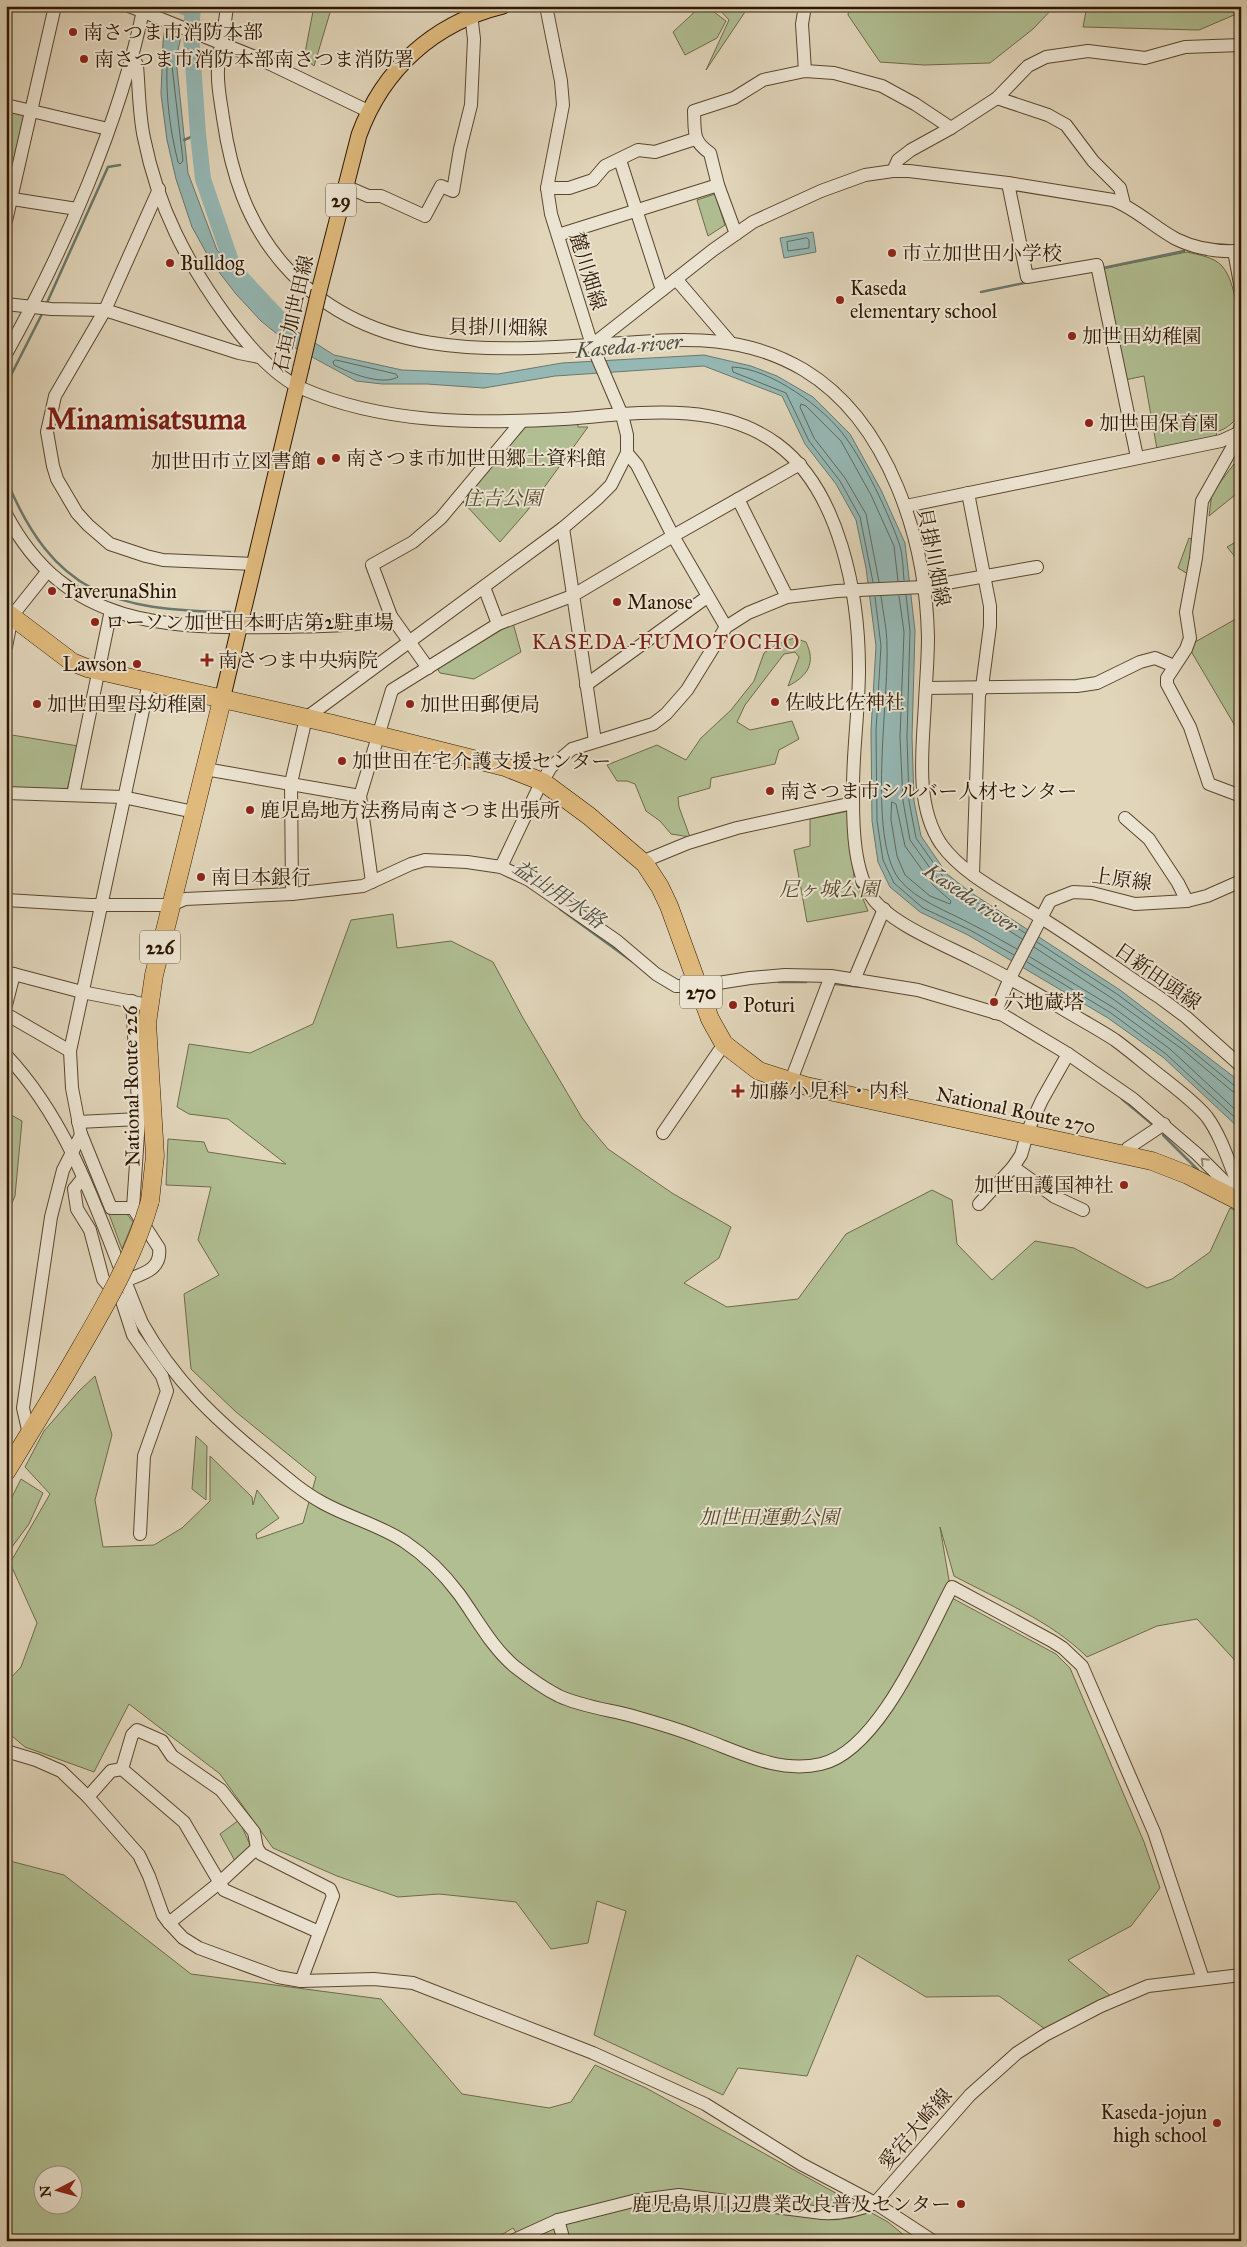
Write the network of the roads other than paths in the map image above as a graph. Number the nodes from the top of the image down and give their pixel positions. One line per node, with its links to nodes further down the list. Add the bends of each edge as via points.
1 (55, 6): 15 (street)
2 (129, 6): 7 (street)
3 (227, 6): 9 (street, 貝掛川畑線)
4 (502, 6): 8 (main road, 石垣加世田線 / 29)
5 (546, 6): 25 (street, 麓川畑線, via 561,80 563,112)
6 (805, 6): 12 (street, via 802,24)
7 (146, 11): 9 (street); 11 (street)
8 (470, 11): 16 (main road, 石垣加世田線 / 29, via 412,54 389,78); 23 (street, via 474,39 471,105 453,191 441,186 425,216 381,196 368,196)
9 (220, 42): 16 (street); 43 (street, 貝掛川畑線, via 219,89 235,179 248,212 273,252 313,292 339,311 409,340 466,349)
10 (1241, 45): 13 (street, via 1185,47 1145,58 1088,52 1046,57 1028,66)
11 (132, 56): 18 (street); 26 (street, via 137,65 144,137)
12 (805, 71): 17 (street, via 834,73 882,86); 19 (street, via 763,80 734,98 694,111)
13 (997, 98): 17 (street); 28 (street, via 1048,115 1066,125 1093,161 1120,188)
14 (6, 105): 15 (street)
15 (31, 111): 18 (street); 27 (street)
16 (368, 111): 23 (main road, 石垣加世田線 / 29)
17 (951, 128): 21 (street, via 911,150 898,160)
18 (108, 129): 29 (street)
19 (696, 139): 20 (street, via 655,152 638,150); 24 (street, via 699,146 710,153)
20 (620, 160): 25 (street, via 605,166 593,180 569,188); 30 (street)
21 (893, 170): 22 (street); 32 (street, via 865,175 829,188 753,222)
22 (1008, 183): 28 (street); 51 (street, via 1027,277 1097,265)
23 (345, 186): 46 (main road, 石垣加世田線 / 29, bridge)
24 (718, 186): 30 (street); 32 (street)
25 (547, 188): 33 (street, 麓川畑線)
26 (159, 189): 41 (street); 45 (street, via 184,253 212,298)
27 (9, 199): 29 (street); 31 (street)
28 (1124, 204): 34 (street, via 1192,246)
29 (78, 209): 40 (street)
30 (636, 212): 33 (street); 38 (street)
31 (6, 221)
32 (736, 234): 36 (street)
33 (558, 235): 43 (street, 麓川畑線)
34 (1237, 252): 35 (street)
35 (1239, 267): 37 (street)
36 (676, 279): 38 (street); 42 (street)
37 (1241, 289)
38 (662, 290): 43 (street)
39 (6, 304): 40 (street)
40 (35, 308): 41 (street); 44 (street)
41 (105, 310): 45 (street); 60 (street, via 55,396 47,432 53,466 64,492 77,513 110,544 163,560)
42 (729, 341): 43 (street, 貝掛川畑線, via 686,338); 55 (street, 貝掛川畑線, via 781,358 826,386 865,428)
43 (593, 347): 47 (street, 麓川畑線)
44 (6, 354)
45 (259, 357): 46 (street)
46 (297, 386): 48 (street, via 360,408 384,412 441,419); 60 (main road, 石垣加世田線 / 29)
47 (621, 412): 48 (street); 50 (street, 麓川畑線, via 627,434); 52 (street, via 695,414 731,421 770,440)
48 (522, 421): 71 (street, via 441,518 413,542 372,565)
49 (1238, 430): 51 (street, via 1221,440); 77 (street, via 1232,448 1202,501 1186,612 1190,638)
50 (627, 453): 57 (street, via 611,485); 58 (street, via 637,465)
51 (1137, 457): 53 (street)
52 (800, 464): 54 (street); 65 (street, via 834,522)
53 (968, 493): 55 (street); 62 (street)
54 (738, 499): 58 (street); 68 (street)
55 (906, 506): 63 (street, 貝掛川畑線, via 919,558)
56 (6, 514): 61 (street)
57 (563, 528): 64 (street); 66 (street)
58 (672, 536): 66 (street); 67 (street)
59 (1037, 566): 62 (street)
60 (253, 567): 73 (main road, 石垣加世田線 / 29)
61 (46, 572): 69 (street, via 79,596); 70 (street)
62 (985, 576): 63 (street); 82 (street, via 990,626)
63 (921, 587): 65 (street); 83 (street, 貝掛川畑線, via 928,637)
64 (484, 588): 72 (street); 75 (street)
65 (855, 591): 68 (street); 96 (street, via 859,671)
66 (572, 596): 72 (street); 81 (street)
67 (707, 597): 74 (street); 81 (street)
68 (787, 597): 74 (street, via 763,605)
69 (111, 610): 73 (street, via 151,620); 79 (street)
70 (9, 614): 76 (street); 79 (highway, National Route 270 / 270, via 72,662)
71 (391, 616): 73 (street, via 374,621 327,625); 75 (street)
72 (498, 624): 78 (street)
73 (240, 625): 84 (main road, 石垣加世田線 / 29)
74 (726, 627): 87 (street, via 687,690 666,714 653,724)
75 (410, 642): 78 (street); 85 (street)
76 (6, 647)
77 (1174, 666): 82 (street, via 1155,658 1096,683); 94 (street, via 1166,684 1190,727 1209,784)
78 (428, 668): 86 (street, via 392,690)
79 (97, 671): 80 (highway, National Route 270 / 270); 92 (street)
80 (149, 682): 84 (highway, National Route 270 / 270); 95 (street)
81 (586, 685): 87 (street)
82 (982, 687): 83 (street); 101 (street, via 979,695)
83 (926, 688): 101 (street, 貝掛川畑線, via 922,768 928,815 942,846)
84 (222, 700): 85 (highway, National Route 270 / 270); 88 (highway, National Route 226 / 226)
85 (306, 718): 86 (highway, National Route 270 / 270); 90 (street)
86 (377, 735): 89 (highway, National Route 270 / 270, via 505,767); 93 (street)
87 (595, 741): 89 (street, via 561,757)
88 (205, 769): 90 (street); 97 (highway, National Route 226 / 226)
89 (542, 782): 99 (highway, National Route 270 / 270, via 612,835); 100 (street)
90 (291, 783): 93 (street); 104 (street)
91 (6, 793): 92 (street)
92 (72, 795): 95 (street)
93 (360, 796): 103 (street)
94 (1241, 796)
95 (123, 797): 97 (street); 107 (street)
96 (853, 803): 99 (street, via 737,828 688,843); 109 (street, via 858,859 864,880 872,897)
97 (194, 812): 108 (highway, National Route 226 / 226)
98 (1125, 818): 106 (street, via 1149,839)
99 (644, 864): 115 (highway, National Route 270 / 270, via 669,906)
100 (501, 867): 103 (street, via 425,860); 115 (street, via 529,880 676,986)
101 (973, 874): 110 (street, 貝掛川畑線)
102 (1241, 881): 106 (street, 上原線)
103 (372, 882): 104 (street, via 363,886)
104 (292, 894): 108 (street, via 185,899)
105 (6, 900): 107 (street)
106 (1187, 901): 110 (street, 上原線, via 1135,904 1092,893 1073,892 1050,901)
107 (100, 905): 108 (street); 116 (street)
108 (171, 905): 117 (highway, National Route 226 / 226)
109 (884, 909): 112 (street, via 904,924); 114 (street)
110 (1042, 921): 112 (street, 上原線); 125 (street, 日新田頭線, via 1159,997)
111 (10, 973): 116 (street); 118 (street)
112 (1011, 975): 119 (street, 上原線); 136 (street, via 1114,1040 1207,1117 1223,1149)
113 (830, 976): 114 (street); 115 (street, via 785,975); 126 (street)
114 (854, 980): 119 (street, via 918,990)
115 (699, 986): 121 (highway, National Route 270 / 270, via 710,1019)
116 (82, 992): 117 (street); 122 (street)
117 (140, 1003): 127 (street); 141 (highway, National Route 226 / 226, bridge, via 147,1023 155,1156 150,1201 129,1261)
118 (6, 1005)
119 (995, 1013): 123 (street)
120 (6, 1014): 122 (street)
121 (724, 1044): 126 (highway, National Route 270 / 270, via 759,1071); 130 (street)
122 (70, 1051): 129 (street)
123 (1068, 1054): 128 (street); 131 (street, via 1042,1100)
124 (6, 1055): 132 (street, via 39,1094)
125 (1241, 1066)
126 (790, 1082): 131 (highway, National Route 270 / 270)
127 (139, 1119): 129 (street); 138 (street)
128 (1164, 1124): 133 (street); 136 (street, one-way to 128)
129 (79, 1128): 132 (street); 138 (street, via 111,1208)
130 (663, 1133)
131 (1028, 1134): 133 (highway, National Route 270 / 270); 134 (street)
132 (72, 1150): 135 (street); 141 (street, via 63,1170 51,1217 23,1408)
133 (1123, 1154): 136 (highway, National Route 270 / 270, via 1152,1161)
134 (1013, 1167): 137 (street); 139 (street, via 1055,1197)
135 (83, 1178): 140 (street); 143 (street, via 74,1190 77,1209 90,1230 103,1280 122,1301 132,1335 162,1376 167,1391 144,1456)
136 (1238, 1198)
137 (979, 1204)
138 (133, 1208): 140 (street, via 159,1248 160,1255 154,1268)
139 (1083, 1210)
140 (124, 1282): 152 (street, via 154,1343 196,1399 293,1484 329,1506 381,1528 425,1558 449,1581 502,1654 535,1682 559,1696 688,1733 776,1765 822,1764 844,1755 883,1713 952,1587 1063,1648 1082,1666 1154,1832)
141 (29, 1434): 142 (highway, National Route 226 / 226)
142 (6, 1472)
143 (140, 1534)
144 (6, 1752): 146 (street, via 61,1771)
145 (122, 1769): 146 (street, via 111,1771); 147 (street, via 132,1735 137,1730 162,1741 172,1756 221,1790 254,1832); 148 (street, via 184,1822)
146 (88, 1796): 149 (street, via 139,1855 163,1915)
147 (257, 1848): 148 (street); 150 (street, via 261,1854 330,1889 333,1896)
148 (219, 1883): 149 (street); 150 (street, via 224,1890)
149 (169, 1922): 153 (street, via 183,1938 199,1948 254,1970)
150 (318, 1932): 153 (street)
151 (1241, 1975): 152 (street, 愛宕大崎線)
152 (1203, 1979): 154 (street, 愛宕大崎線, via 1148,1986 1044,2035 1017,2053 970,2095)
153 (301, 1981): 154 (street, via 394,1979 432,1990 593,2053 696,2100 801,2164)
154 (875, 2203): 155 (street, 愛宕大崎線, via 836,2214 679,2195 633,2201); 158 (street)
155 (558, 2220): 156 (street, 愛宕大崎線); 157 (street)
156 (512, 2241)
157 (564, 2241)
158 (933, 2241)

